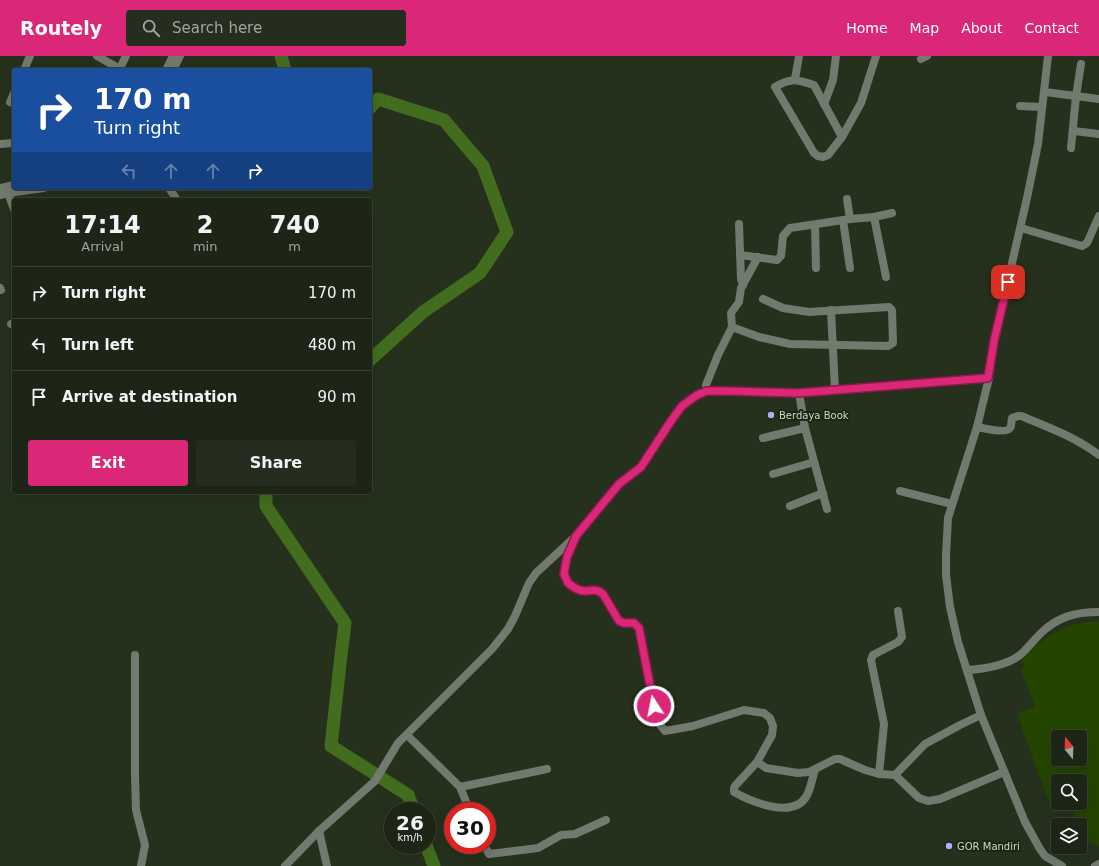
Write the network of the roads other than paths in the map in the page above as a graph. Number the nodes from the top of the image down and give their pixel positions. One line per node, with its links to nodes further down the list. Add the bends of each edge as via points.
1 (30, 56): 11 (street)
2 (97, 56): 12 (street)
3 (126, 56): 13 (street)
4 (173, 56): 14 (street)
5 (180, 56): 15 (street)
6 (798, 56): 16 (street)
7 (836, 56): 22 (street, via 833,80)
8 (876, 56): 27 (street, via 860,103)
9 (1048, 56): 17 (street)
10 (1080, 64): 18 (street)
11 (25, 68)
12 (117, 68)
13 (120, 68)
14 (167, 68)
15 (174, 68)
16 (796, 79): 22 (street, via 814,85); 27 (street, via 775,87 816,156 828,155)
17 (1045, 92): 18 (street); 24 (street)
18 (1076, 96): 20 (street); 25 (street)
19 (12, 98): 21 (street)
20 (1099, 99)
21 (10, 102)
22 (824, 104): 27 (street)
23 (1020, 106): 24 (street)
24 (1042, 107): 44 (street, via 1038,144)
25 (1074, 131): 26 (street); 30 (street)
26 (1099, 134)
27 (842, 137)
28 (12, 142): 29 (street)
29 (0, 144)
30 (1071, 148)
31 (12, 185): 32 (street)
32 (0, 188)
33 (30, 190): 34 (street)
34 (8, 193): 35 (street); 37 (street)
35 (0, 195)
36 (847, 199): 41 (street)
37 (12, 204)
38 (892, 213): 40 (street)
39 (1099, 216): 44 (street, via 1087,243 1082,246)
40 (874, 217): 41 (street); 49 (street)
41 (846, 220): 43 (street); 48 (street)
42 (739, 224): 45 (street)
43 (815, 224): 46 (street, via 790,228 783,236 782,256 777,260); 47 (street)
44 (1021, 228): 55 (street, via 994,341)
45 (740, 255): 46 (street); 50 (street, via 740,279)
46 (758, 257): 50 (street)
47 (816, 268)
48 (850, 268)
49 (886, 277)
50 (743, 285): 53 (street, via 739,302 731,313)
51 (763, 299): 52 (street, via 783,308 809,312)
52 (831, 310): 54 (street); 54 (street, via 889,307 892,310 891,345)
53 (732, 327): 54 (street, via 759,337 790,344); 57 (street, via 706,385)
54 (833, 345): 56 (street)
55 (988, 378): 56 (street); 59 (street)
56 (835, 390): 58 (street)
57 (707, 391): 58 (street); 70 (street, via 682,406 641,467 619,484)
58 (798, 393): 60 (street)
59 (977, 427): 62 (street, via 1007,431 1012,418 1020,416 1059,431); 67 (street)
60 (805, 428): 61 (street); 63 (street)
61 (762, 438)
62 (1099, 455)
63 (814, 462): 64 (street); 66 (street)
64 (773, 474)
65 (900, 491): 67 (street)
66 (823, 493): 68 (street); 69 (street)
67 (952, 504): 74 (street, via 947,529 946,575 950,607)
68 (790, 506)
69 (827, 509)
70 (576, 536): 76 (street, via 536,573 515,616 492,649); 77 (street, via 567,557 565,579 577,589 600,591 619,621 634,623 639,628 657,721 661,727 666,731 693,726 744,710 764,713 770,718 773,726 770,739)
71 (898, 611): 81 (street, via 902,637 898,642 873,655 871,660 884,724)
72 (1099, 612): 74 (street, via 1082,612 1056,622 1011,660)
73 (135, 655): 89 (street, via 134,776 136,810 145,845)
74 (967, 670): 75 (street)
75 (980, 715): 80 (street); 82 (street, via 925,744)
76 (407, 735): 83 (street); 86 (street, via 398,743 375,781)
77 (757, 762): 79 (street, via 766,768 798,773); 79 (street, via 735,786 734,792 751,800 782,808 792,807 805,798)
78 (547, 769): 83 (street)
79 (815, 770): 81 (street, via 835,759 840,759)
80 (1004, 772): 82 (street, via 940,799 928,801 919,798); 92 (street, via 1025,822 1040,849)
81 (879, 774): 82 (street)
82 (895, 775)
83 (460, 787): 84 (street)
84 (466, 802)
85 (606, 820): 87 (street, via 574,834 561,835 538,848)
86 (319, 831): 90 (street); 91 (street)
87 (496, 853)
88 (1099, 864): 93 (street)
89 (141, 866)
90 (285, 866)
91 (327, 866)
92 (1062, 866)
93 (1095, 866)

